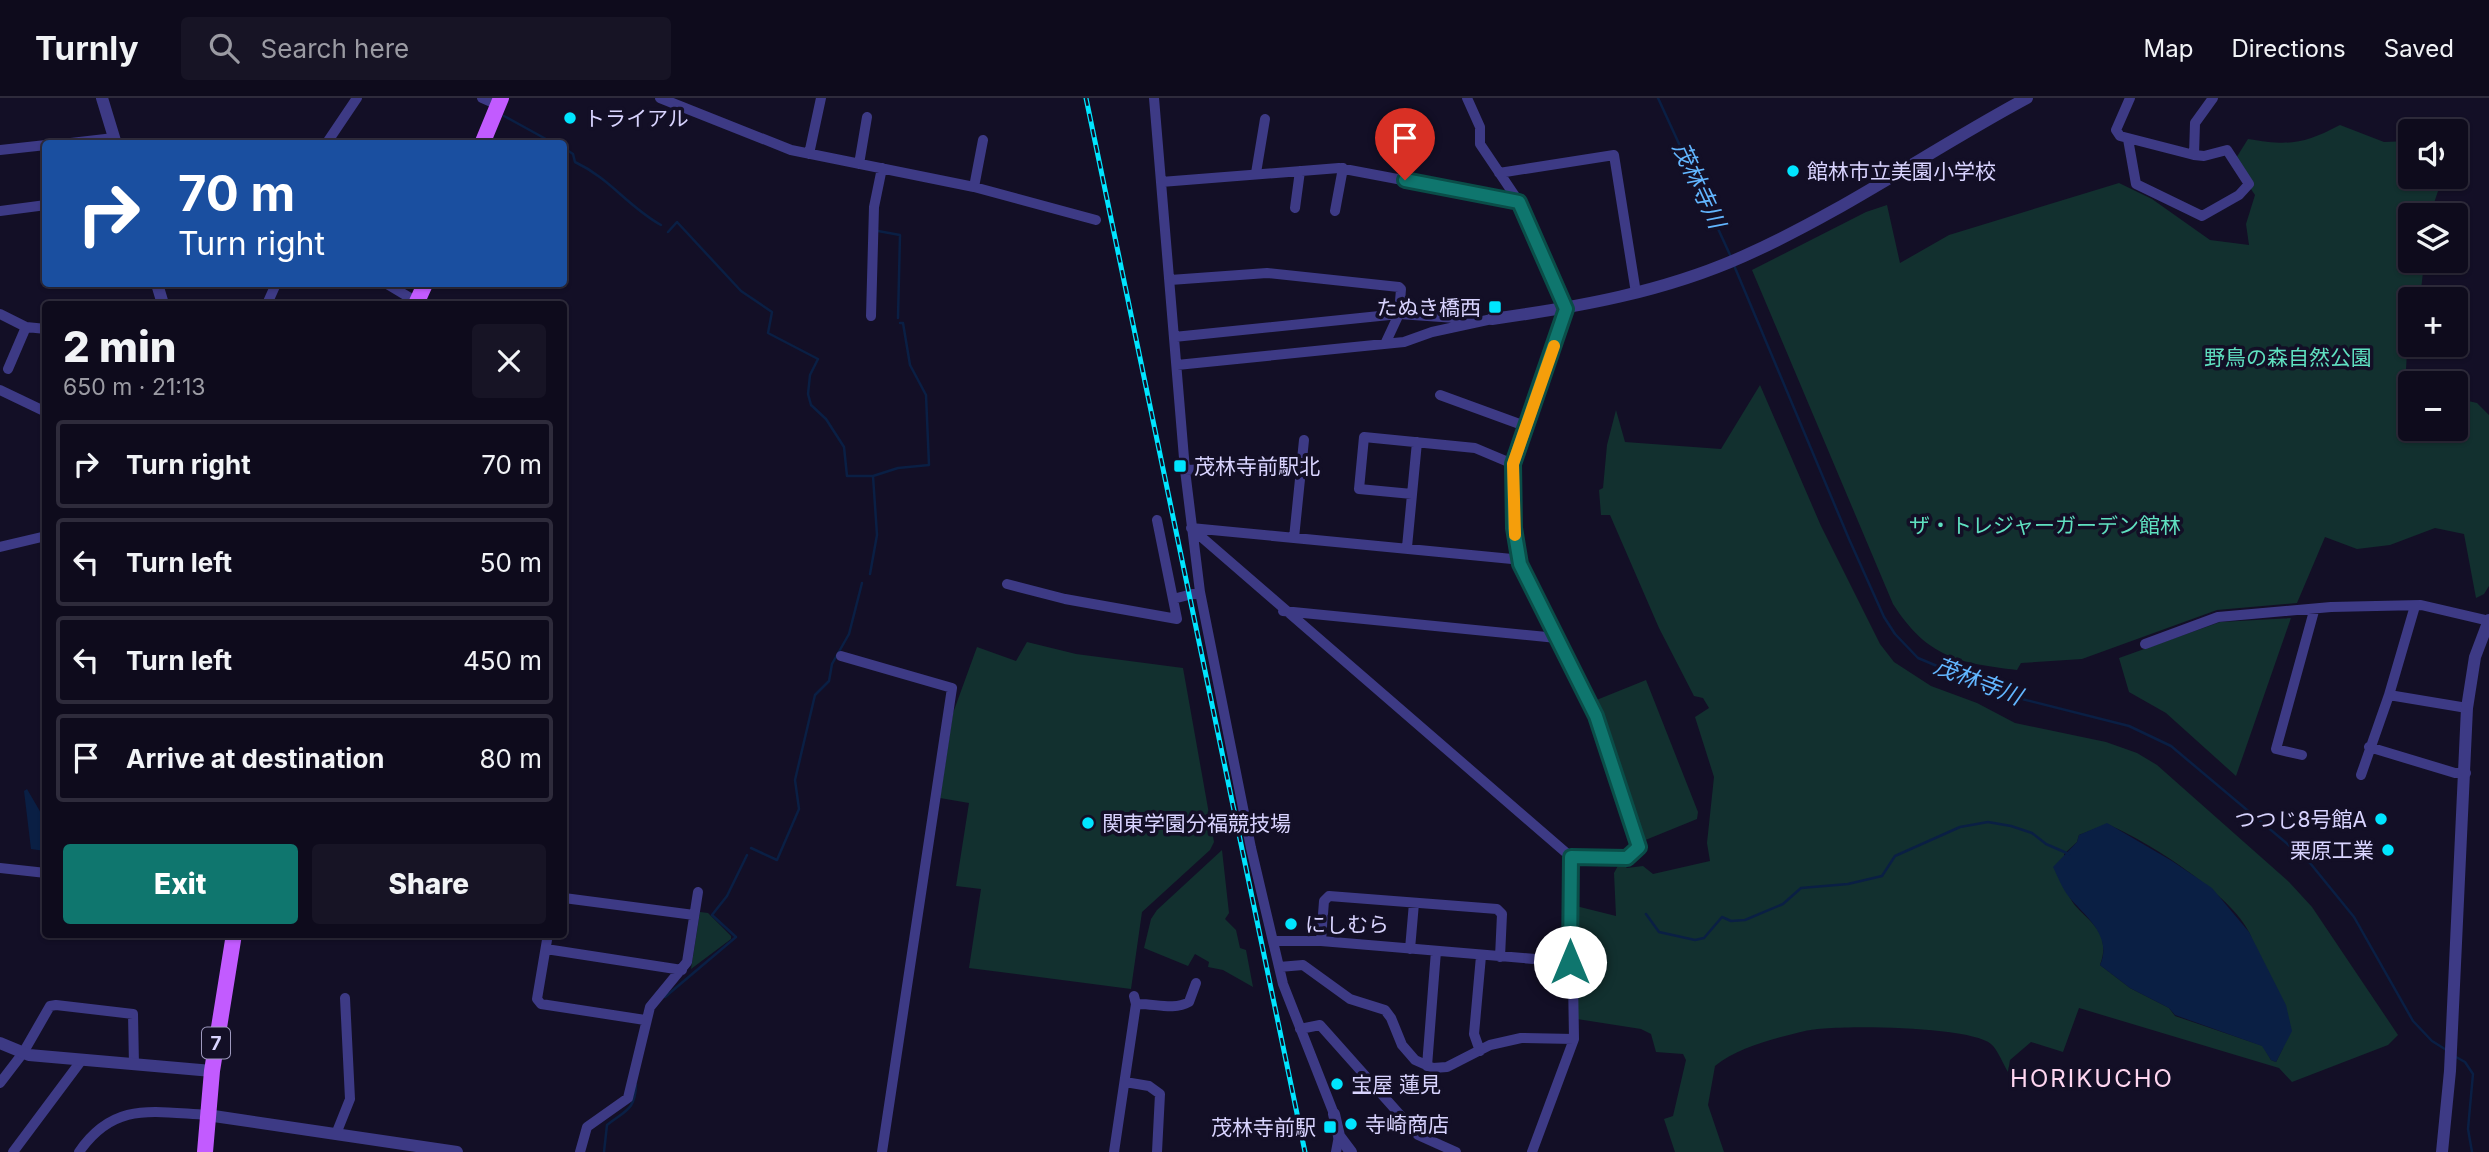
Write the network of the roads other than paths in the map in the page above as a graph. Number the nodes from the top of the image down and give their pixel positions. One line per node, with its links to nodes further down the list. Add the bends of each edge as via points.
1 (102, 98): 17 (street)
2 (357, 98): 18 (street)
3 (482, 98): 11 (street)
4 (821, 98): 23 (street)
5 (1153, 98): 31 (street)
6 (1459, 98): 12 (street, via 1469,108)
7 (2027, 98): 13 (street)
8 (2130, 98): 16 (street, via 2116,130)
9 (2213, 98): 24 (street, via 2195,123)
10 (666, 99): 23 (street)
11 (499, 101): 19 (main road)
12 (1468, 102): 30 (street, via 1480,127 1480,144)
13 (2010, 102): 41 (street, via 1844,205 1723,265)
14 (867, 117): 25 (street)
15 (1265, 119): 29 (street)
16 (2128, 139): 24 (street); 24 (street, via 2136,184 2202,216 2249,184 2227,150)
17 (115, 140)
18 (329, 140)
19 (484, 140)
20 (983, 140): 32 (street)
21 (42, 145): 22 (street)
22 (0, 150)
23 (809, 154): 25 (street)
24 (2194, 155)
25 (859, 164): 26 (street)
26 (882, 167): 32 (street); 46 (street, via 874,207)
27 (1343, 168): 28 (street); 33 (street); 37 (street)
28 (1300, 171): 29 (street); 35 (street)
29 (1256, 173): 31 (street)
30 (1500, 173): 33 (street); 41 (street, via 1614,155)
31 (1161, 182): 39 (street)
32 (974, 187): 38 (street)
33 (1519, 202): 43 (street)
34 (42, 206): 36 (street)
35 (1295, 208)
36 (0, 211)
37 (1335, 211)
38 (1096, 220)
39 (1170, 280): 45 (street, via 1267,274 1399,287); 50 (street)
40 (392, 287): 42 (street)
41 (1636, 293): 43 (street)
42 (414, 301)
43 (1566, 309): 47 (street); 57 (street)
44 (0, 314): 48 (street)
45 (1399, 314): 47 (street); 50 (street); 51 (street)
46 (871, 316)
47 (1492, 319): 51 (street)
48 (26, 327): 49 (street); 53 (street)
49 (42, 329)
50 (1174, 337): 52 (street)
51 (1385, 344): 52 (street)
52 (1177, 365): 62 (street)
53 (8, 369)
54 (0, 390): 56 (street)
55 (1440, 395): 57 (street)
56 (42, 410)
57 (1525, 426): 60 (street)
58 (1304, 440): 67 (street)
59 (1417, 442): 60 (street, via 1475,448); 63 (street); 63 (street, via 1364,437 1359,489)
60 (1513, 464): 70 (street)
61 (1265, 467): 62 (street)
62 (1185, 470): 65 (street)
63 (1412, 494): 69 (street)
64 (1157, 520): 73 (street)
65 (1191, 528): 67 (street); 72 (street); 75 (street)
66 (42, 537): 68 (street)
67 (1294, 538): 69 (street)
68 (0, 547)
69 (1407, 547): 70 (street)
70 (1518, 556): 78 (street)
71 (1007, 584): 73 (street, via 1177,619)
72 (1200, 592): 73 (street); 96 (street)
73 (1173, 599)
74 (2415, 606): 76 (street); 77 (street); 81 (street)
75 (1283, 611): 78 (street); 87 (street)
76 (2314, 611): 79 (street, via 2218,617); 84 (street, via 2276,749)
77 (2489, 620): 82 (street, via 2475,657)
78 (1557, 638): 87 (street, via 1596,716 1639,841 1637,851 1627,858)
79 (2145, 644)
80 (841, 656): 129 (street, via 952,688)
81 (2389, 695): 82 (street); 83 (street)
82 (2467, 708): 85 (street)
83 (2369, 747): 85 (street); 86 (street)
84 (2302, 755)
85 (2466, 774): 136 (street)
86 (2361, 775)
87 (1571, 857): 103 (street)
88 (0, 868): 89 (street)
89 (42, 873)
90 (698, 892): 93 (street)
91 (567, 898): 93 (street)
92 (1413, 903): 97 (street, via 1329,896 1324,901); 99 (street); 102 (street, via 1497,909 1502,914)
93 (694, 915): 105 (street)
94 (233, 938): 117 (main road, 7)
95 (547, 938): 98 (street)
96 (1273, 941): 97 (street); 104 (street)
97 (1321, 942): 99 (street)
98 (545, 949): 105 (street); 108 (street, via 537,999 541,1004)
99 (1410, 949): 100 (street)
100 (1436, 951): 101 (street); 116 (street)
101 (1481, 956): 102 (street); 112 (street, via 1474,1034)
102 (1500, 957): 103 (street)
103 (1570, 962): 110 (street)
104 (1279, 967): 109 (street); 116 (street, via 1303,965 1350,999 1385,1010 1402,1045)
105 (682, 970): 108 (street, via 656,995)
106 (1196, 983): 118 (street, via 1189,1002 1181,1007 1135,1000)
107 (345, 998): 122 (street, via 350,1099)
108 (645, 1020): 128 (street, via 628,1098 587,1127)
109 (1300, 1029): 120 (street); 134 (street, via 1320,1025 1418,1135)
110 (1574, 1039): 112 (street, via 1521,1038); 135 (street)
111 (0, 1043): 113 (street)
112 (1480, 1051): 116 (street, via 1447,1067)
113 (23, 1053): 114 (street); 115 (street, via 50,1006 129,1012 135,1021); 119 (street)
114 (81, 1061): 115 (street); 124 (street)
115 (134, 1065): 117 (street)
116 (1427, 1066)
117 (212, 1071): 121 (main road, 7)
118 (1125, 1082): 130 (street); 131 (street, via 1149,1086 1160,1094)
119 (0, 1083)
120 (1334, 1114): 123 (street)
121 (207, 1115): 122 (street); 125 (street, via 141,1111 122,1116 97,1128); 126 (main road, 7)
122 (336, 1134): 127 (street)
123 (1339, 1136): 132 (street); 133 (street)
124 (13, 1152)
125 (79, 1152)
126 (205, 1152)
127 (454, 1152)
128 (580, 1152)
129 (882, 1152)
130 (1114, 1152)
131 (1157, 1152)
132 (1336, 1152)
133 (1351, 1152)
134 (1456, 1152)
135 (1532, 1152)
136 (2442, 1152)

